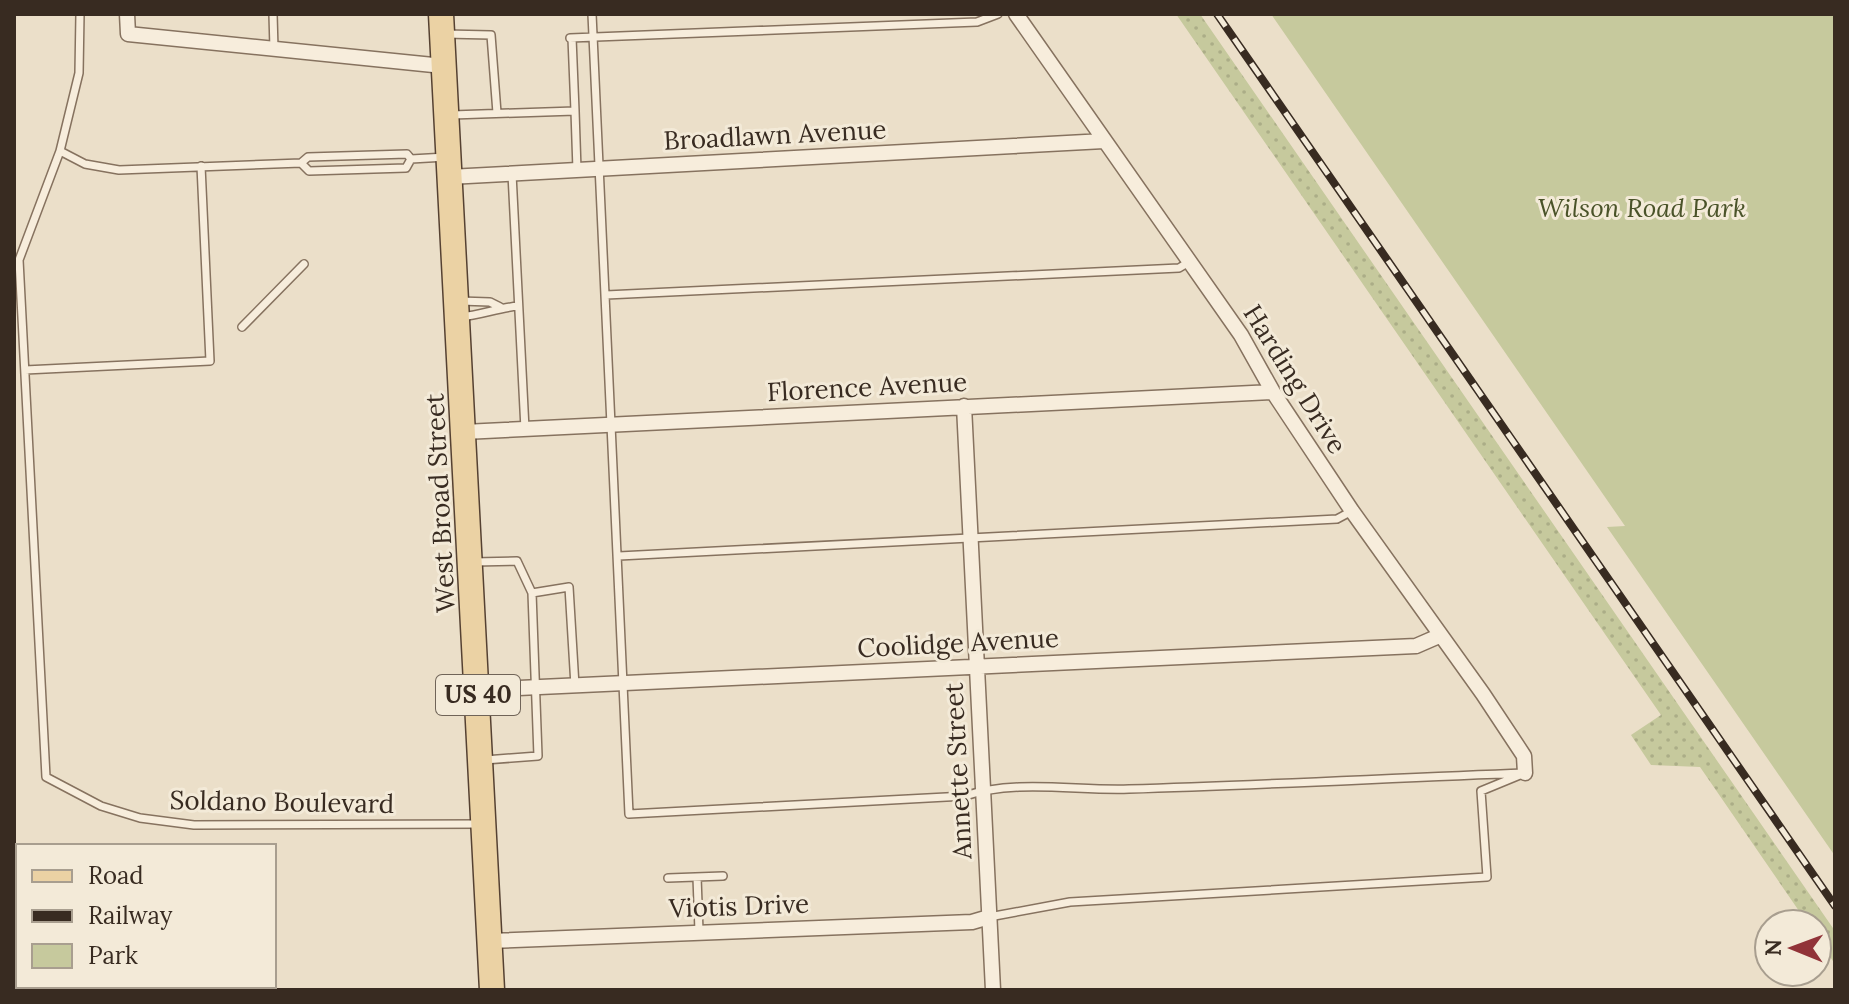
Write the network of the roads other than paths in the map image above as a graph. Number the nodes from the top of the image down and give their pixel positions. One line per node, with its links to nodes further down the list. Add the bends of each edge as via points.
1 (80, 14): 15 (lane, Soldano Boulevard, via 79,73)
2 (127, 14): 9 (street, via 128,34)
3 (273, 14): 9 (lane)
4 (592, 14): 8 (lane)
5 (998, 14): 8 (lane, via 977,22)
6 (1016, 14): 14 (street, Harding Drive)
7 (442, 24): 10 (main road, West Broad Street / US 40); 12 (lane, via 497,40)
8 (593, 37): 11 (lane, via 571,38); 20 (lane)
9 (274, 49): 10 (street)
10 (443, 66): 13 (main road, West Broad Street / US 40)
11 (575, 111): 12 (lane); 21 (lane)
12 (497, 113): 13 (lane)
13 (446, 116): 19 (main road, West Broad Street / US 40)
14 (1104, 141): 20 (street, Broadlawn Avenue); 23 (street, Harding Drive)
15 (60, 151): 18 (lane, via 85,164 119,170); 30 (lane, Soldano Boulevard, via 19,260)
16 (411, 159): 17 (lane, via 407,154 308,157); 17 (lane, via 406,168 309,171); 19 (lane)
17 (301, 163): 18 (lane)
18 (201, 166): 30 (lane, via 210,361)
19 (449, 167): 22 (street, Broadlawn Avenue); 28 (main road, West Broad Street / US 40)
20 (600, 169): 21 (street, Broadlawn Avenue); 25 (lane)
21 (577, 170): 22 (street, Broadlawn Avenue)
22 (512, 174): 26 (lane)
23 (1189, 262): 25 (lane, via 1179,268); 31 (street, Harding Drive, via 1241,335)
24 (304, 264): 29 (lane)
25 (606, 295): 33 (lane)
26 (518, 306): 27 (lane); 34 (lane)
27 (500, 307): 28 (lane, via 490,302); 28 (lane, via 490,314)
28 (458, 309): 35 (main road, West Broad Street / US 40)
29 (242, 327)
30 (25, 370): 50 (lane, Soldano Boulevard, via 46,777 101,806 194,825)
31 (1273, 392): 32 (street, Florence Avenue); 36 (street, Harding Drive)
32 (964, 406): 33 (street, Florence Avenue); 37 (street, Annette Street)
33 (613, 425): 34 (street, Florence Avenue); 38 (lane)
34 (525, 429): 35 (street, Florence Avenue)
35 (464, 432): 39 (main road, West Broad Street / US 40)
36 (1352, 511): 37 (lane, via 1337,519); 41 (street, Harding Drive)
37 (971, 537): 38 (lane); 42 (street, Annette Street)
38 (619, 556): 43 (lane)
39 (471, 562): 40 (lane, via 517,561); 46 (main road, West Broad Street / US 40)
40 (532, 593): 44 (lane, via 569,587); 45 (lane)
41 (1439, 636): 42 (street, Coolidge Avenue, via 1416,646); 48 (street, Harding Drive, via 1524,756)
42 (978, 666): 43 (street, Coolidge Avenue); 49 (street, Annette Street)
43 (624, 684): 44 (street, Coolidge Avenue); 49 (lane, via 629,814 965,796)
44 (575, 686): 45 (street, Coolidge Avenue)
45 (537, 688): 46 (street, Coolidge Avenue); 47 (lane, via 538,756)
46 (477, 690): 47 (main road, West Broad Street / US 40)
47 (481, 760): 50 (main road, West Broad Street / US 40)
48 (1525, 773): 49 (lane, via 1128,789); 54 (lane, via 1481,791 1487,877 1063,903)
49 (984, 789): 54 (street, Annette Street)
50 (485, 824): 56 (main road, West Broad Street / US 40)
51 (723, 876): 52 (lane)
52 (697, 877): 53 (lane); 55 (lane)
53 (668, 878)
54 (989, 917): 55 (street, Viotis Drive, via 972,922); 58 (street, Annette Street)
55 (699, 931): 56 (street, Viotis Drive)
56 (490, 941): 57 (main road, West Broad Street / US 40)
57 (492, 990)
58 (993, 990)

